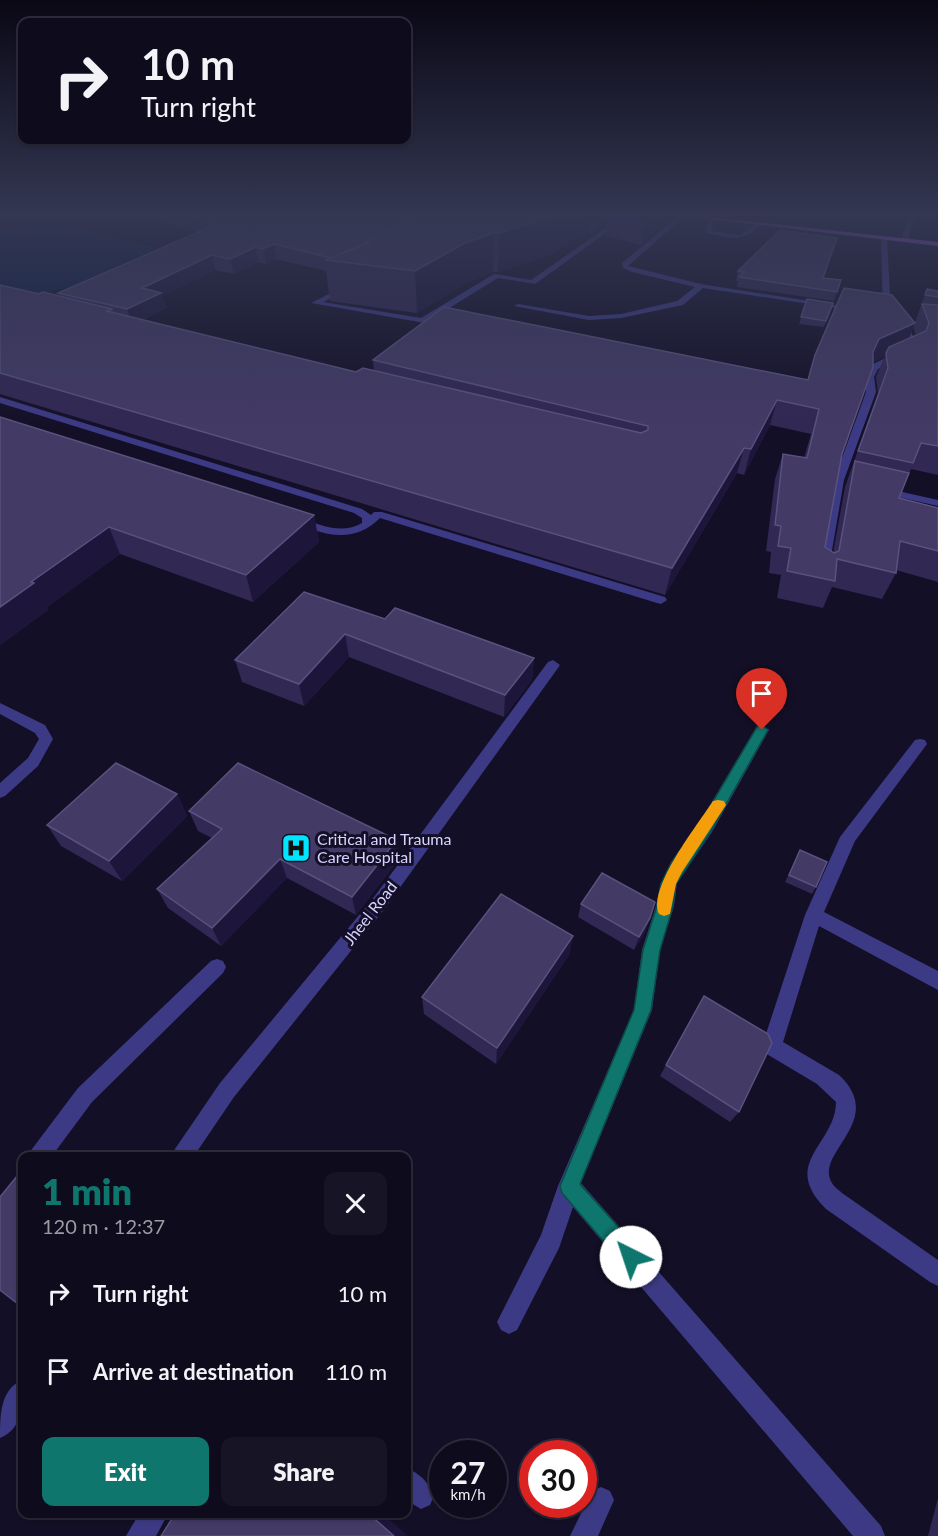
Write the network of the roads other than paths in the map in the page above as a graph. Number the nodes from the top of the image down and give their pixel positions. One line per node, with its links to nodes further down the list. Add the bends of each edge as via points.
1 (349, 286): 2 (street, via 315,303 422,321)
2 (481, 286)
3 (701, 286): 5 (street, via 668,308 612,317 568,316); 6 (street)
4 (889, 286): 14 (street, via 892,317 907,331 913,346 911,351 874,367 870,377 871,392)
5 (518, 306)
6 (868, 311)
7 (431, 325): 8 (street)
8 (422, 331)
9 (0, 400): 13 (street, via 358,511 367,517)
10 (872, 488): 11 (street)
11 (938, 504)
12 (290, 519): 13 (street, via 347,533 359,532)
13 (368, 525): 15 (street, via 378,514)
14 (822, 574)
15 (661, 600)
16 (553, 665): 25 (street, Jheel Road, via 380,902 227,1090)
17 (0, 708): 20 (street, via 40,729 46,739 42,753)
18 (762, 730): 26 (street, via 669,884 651,950 643,1010)
19 (920, 744): 21 (street, via 848,837)
20 (0, 792)
21 (814, 915): 23 (street); 27 (street, via 772,1046 824,1077 840,1089 846,1100 847,1111 822,1157 818,1175 822,1189)
22 (217, 967): 24 (street, via 85,1095)
23 (938, 981)
24 (42, 1152)
25 (185, 1152)
26 (569, 1186): 28 (street, via 551,1240); 35 (street)
27 (938, 1274)
28 (509, 1322)
29 (18, 1398): 30 (street)
30 (0, 1425)
31 (600, 1500): 34 (street)
32 (151, 1518): 33 (street)
33 (140, 1536)
34 (584, 1536)
35 (870, 1536)

